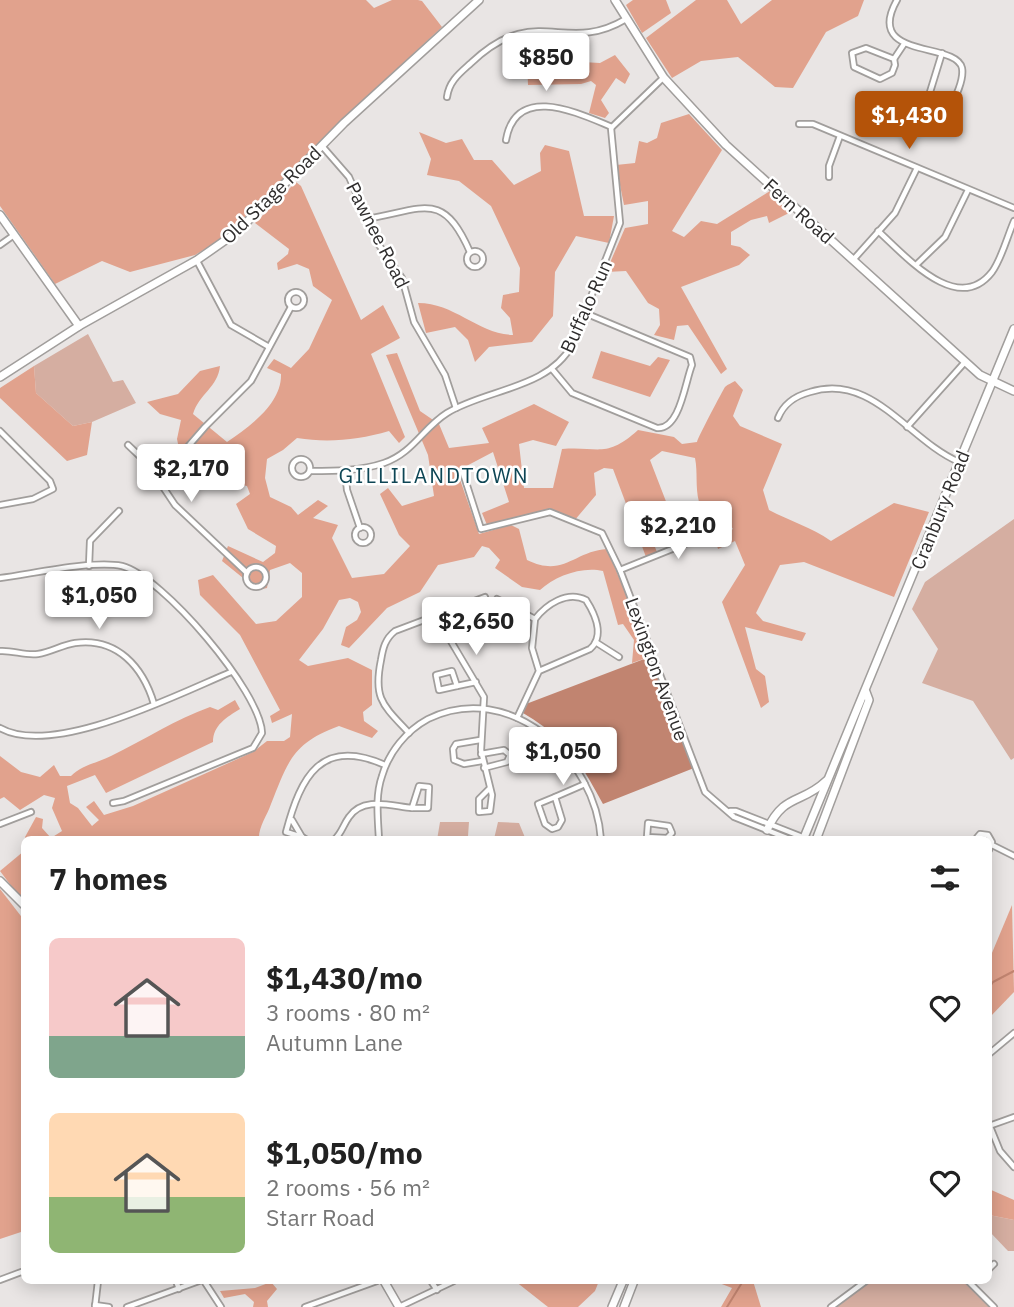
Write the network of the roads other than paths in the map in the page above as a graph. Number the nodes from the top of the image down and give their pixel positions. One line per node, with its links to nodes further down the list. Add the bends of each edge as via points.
1 (479, 0): 16 (main road, Old Stage Road)
2 (615, 0): 4 (main road, Fern Road)
3 (897, 0): 5 (street, via 892,27)
4 (627, 19): 8 (main road, Fern Road); 9 (street, via 595,33 537,29 505,36 452,81)
5 (904, 44): 6 (street); 7 (street)
6 (942, 53): 10 (street, via 930,92); 10 (street, via 957,60 962,69)
7 (894, 59): 7 (street, via 863,48 851,57 856,69 880,79 892,73)
8 (664, 78): 13 (street); 29 (main road, Fern Road, via 726,145)
9 (447, 97)
10 (949, 109): 12 (street)
11 (799, 124): 14 (street, via 813,124)
12 (942, 125)
13 (612, 127): 15 (street, via 565,107 543,106 519,117); 32 (street, Buffalo Run, via 620,223)
14 (840, 136): 17 (street); 18 (street)
15 (506, 140)
16 (322, 145): 22 (street, Pawnee Road, via 349,177); 28 (main road, Old Stage Road, via 243,226)
17 (917, 168): 19 (street); 24 (street, via 895,213)
18 (829, 177)
19 (968, 190): 20 (street); 30 (street, via 945,237)
20 (1014, 208)
21 (0, 215): 25 (main road)
22 (367, 219): 27 (street, via 425,208 439,210 457,223); 41 (street, Pawnee Road, via 405,283 414,322 445,375)
23 (1014, 221): 30 (street, via 994,268 982,281 970,286 948,285)
24 (878, 231): 29 (street); 30 (street)
25 (14, 235): 26 (street); 33 (main road)
26 (0, 245)
27 (470, 252)
28 (197, 260): 33 (main road, Old Stage Road); 35 (street, via 231,325)
29 (853, 260): 36 (main road, Fern Road)
30 (916, 265)
31 (291, 307): 35 (street)
32 (585, 313): 37 (street, Buffalo Run, via 569,352); 37 (street, via 690,357 673,422 657,428 580,397 567,389)
33 (79, 326): 38 (main road, Old Stage Road)
34 (1014, 328): 39 (main road, Cranbury Road)
35 (269, 347): 50 (street, via 251,381)
36 (965, 362): 39 (main road, Fern Road); 43 (street)
37 (552, 369): 41 (street, Buffalo Run)
38 (0, 377)
39 (992, 382): 40 (main road, Fern Road); 46 (main road, Cranbury Road)
40 (1014, 391)
41 (456, 408): 47 (street, Buffalo Run, via 399,457)
42 (778, 418): 43 (street, via 795,397 829,387 867,395)
43 (906, 427): 46 (street, via 939,453)
44 (0, 431): 51 (street, via 53,489 33,499)
45 (128, 445): 50 (street)
46 (960, 462): 70 (main road, Cranbury Road)
47 (345, 470): 48 (street, Buffalo Run); 54 (street)
48 (310, 471): 48 (street, Buffalo Run, via 305,460 293,464 299,477)
49 (463, 473): 56 (street, Lexington Avenue, via 481,529 550,512 602,533)
50 (158, 481): 57 (street, via 175,505)
51 (0, 505)
52 (119, 511): 55 (street, via 90,541)
53 (727, 527): 56 (street)
54 (360, 528)
55 (89, 566): 58 (street); 67 (street, via 122,566 153,581 214,644)
56 (620, 570): 91 (street, Lexington Avenue, via 698,780 710,800)
57 (247, 573): 57 (street, via 253,586 265,580 261,568)
58 (0, 578)
59 (485, 597): 61 (street)
60 (497, 598): 62 (street)
61 (436, 615): 68 (street); 75 (street, via 395,631 383,648 379,696)
62 (535, 619): 63 (street, via 558,601 581,597 592,610 599,631); 66 (street, via 532,648)
63 (597, 643): 65 (street); 66 (street)
64 (0, 651): 71 (street, via 36,654 75,643 105,645 136,667)
65 (620, 657)
66 (539, 671): 73 (street)
67 (231, 672): 71 (street); 85 (street, via 261,724 257,745)
68 (476, 682): 69 (street); 72 (street, via 484,697)
69 (457, 686): 69 (street, via 439,690 435,677 452,671)
70 (866, 692): 81 (main road, Cranbury Road); 102 (main road, Cranbury Road, via 869,700)
71 (154, 704): 74 (street, via 117,719 42,737)
72 (483, 709): 73 (street); 75 (street, via 448,711); 76 (street)
73 (517, 718): 82 (street, via 557,746)
74 (0, 728)
75 (409, 733): 79 (street)
76 (480, 740): 77 (street); 78 (street, via 456,744 453,754 454,760 464,764)
77 (481, 754): 78 (street); 80 (street, via 505,750 510,755 507,762)
78 (482, 761): 80 (street)
79 (386, 765): 86 (street); 89 (street, via 353,754 321,763 303,784)
80 (484, 768): 83 (street)
81 (829, 778): 91 (main road, via 785,804); 101 (main road, Cranbury Road)
82 (585, 784): 84 (street); 96 (street)
83 (489, 789): 83 (street, via 490,811 479,812 479,799)
84 (555, 797): 84 (street, via 538,804 545,824 552,828 562,820)
85 (113, 803)
86 (378, 804): 87 (street); 94 (street, via 354,812); 95 (street)
87 (412, 808): 87 (street, via 428,808 429,787 419,786)
88 (31, 812): 90 (street)
89 (292, 819): 92 (street, via 286,832); 93 (street)
90 (0, 824)
91 (769, 827): 99 (street); 100 (street)
92 (297, 836)
93 (303, 836)
94 (338, 836)
95 (379, 836)
96 (600, 836)
97 (647, 836): 98 (street, via 648,823 666,825 672,830)
98 (668, 836)
99 (785, 836)
100 (797, 836)
101 (807, 836)
102 (818, 836)
103 (992, 848): 104 (street)
104 (1014, 856)
105 (0, 881): 106 (main road)
106 (21, 902)
107 (1014, 1033): 108 (street)
108 (992, 1051)
109 (1014, 1117): 110 (street)
110 (992, 1124)
111 (992, 1132): 112 (street)
112 (1014, 1167)
113 (21, 1272): 114 (street)
114 (0, 1280)
115 (97, 1284): 129 (street)
116 (177, 1284): 127 (street)
117 (193, 1284): 127 (street)
118 (204, 1284): 132 (street)
119 (369, 1284): 133 (street)
120 (386, 1284): 134 (main road)
121 (434, 1284): 128 (street)
122 (448, 1284): 128 (street)
123 (621, 1284): 135 (main road)
124 (633, 1284): 136 (main road)
125 (862, 1284): 137 (street)
126 (974, 1284): 138 (street)
127 (179, 1289): 131 (street)
128 (437, 1290): 134 (street)
129 (95, 1306): 130 (street)
130 (109, 1307)
131 (127, 1307)
132 (221, 1307)
133 (305, 1307)
134 (399, 1307)
135 (612, 1307)
136 (624, 1307)
137 (831, 1307)
138 (994, 1307)

